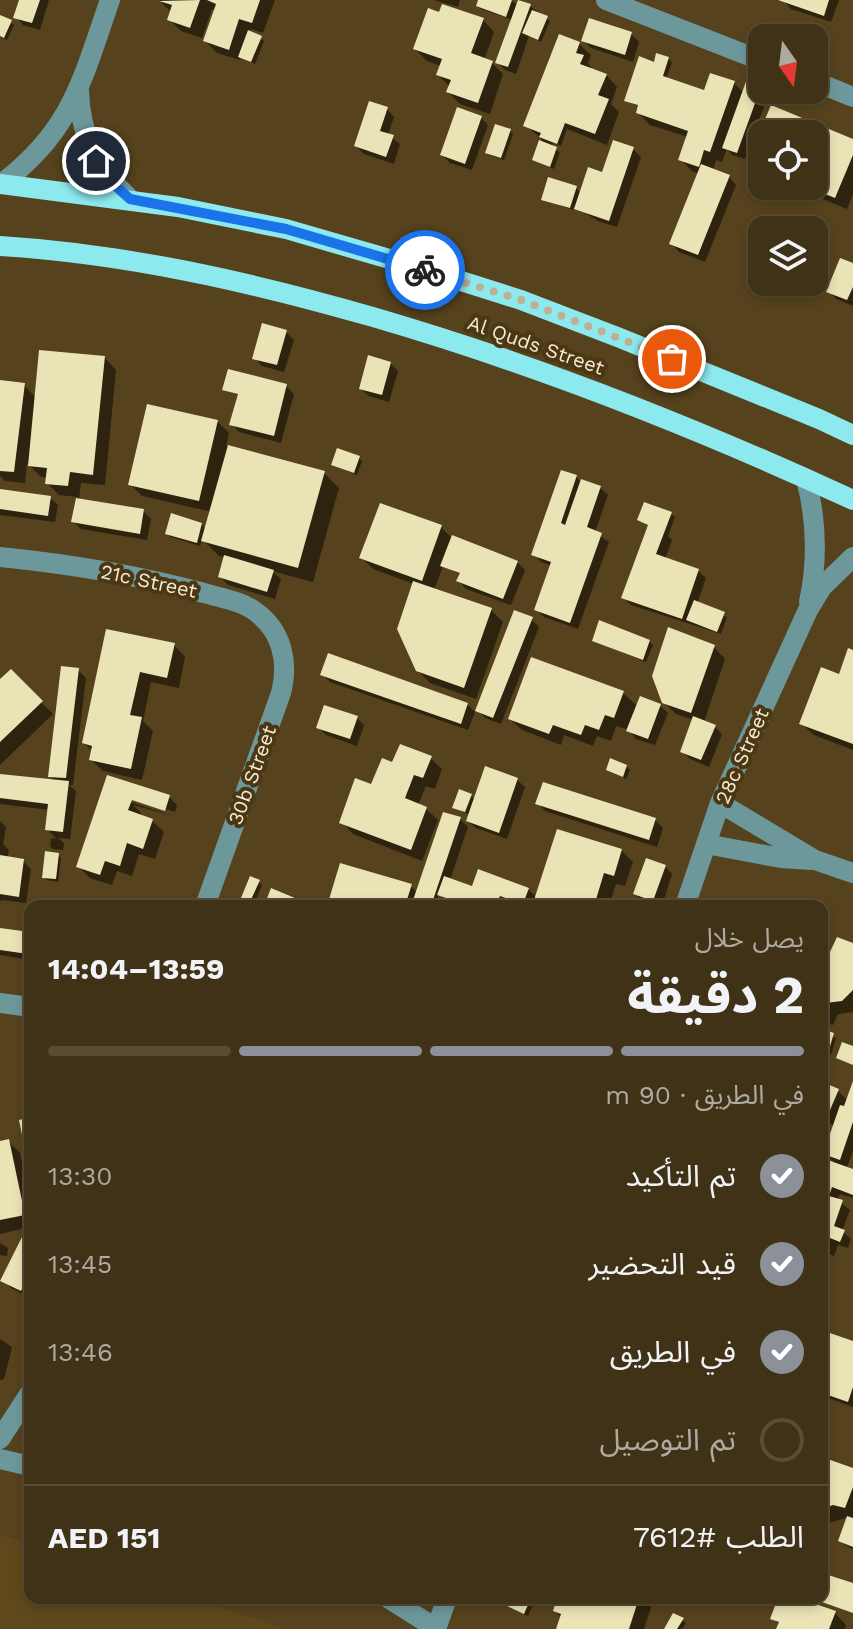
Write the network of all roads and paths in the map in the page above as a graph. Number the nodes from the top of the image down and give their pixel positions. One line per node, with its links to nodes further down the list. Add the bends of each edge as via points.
1 (110, 0): 4 (street)
2 (614, 1): 3 (street)
3 (748, 55)
4 (79, 86): 7 (street, via 48,142); 8 (street, via 91,149 111,182)
5 (828, 87): 6 (street)
6 (853, 97)
7 (1, 184): 8 (main road, Al Quds Street)
8 (130, 199): 10 (main road, Al Quds Street, via 286,229 521,300)
9 (0, 246): 11 (main road, Al Quds Street, via 161,265 301,296 603,394)
10 (853, 435)
11 (806, 479): 12 (main road, Al Quds Street); 15 (street, 28c Street, via 816,557)
12 (853, 500)
13 (0, 557): 16 (street, 21c Street, via 109,571 235,602 254,610)
14 (853, 557): 15 (street, 28c Street, via 822,587)
15 (808, 610): 17 (street, 28c Street)
16 (281, 642): 21 (street, 30b Street, via 281,693)
17 (720, 803): 18 (street, 28c Street); 19 (street)
18 (706, 844): 19 (street); 22 (street, 28c Street)
19 (815, 860): 20 (street)
20 (853, 873)
21 (207, 900)
22 (687, 900)
23 (0, 1003): 24 (street)
24 (24, 1006)
25 (24, 1402): 26 (street)
26 (0, 1439)
27 (0, 1459): 28 (street)
28 (24, 1465)
29 (397, 1604): 31 (street)
30 (445, 1604): 31 (street)
31 (436, 1629)

